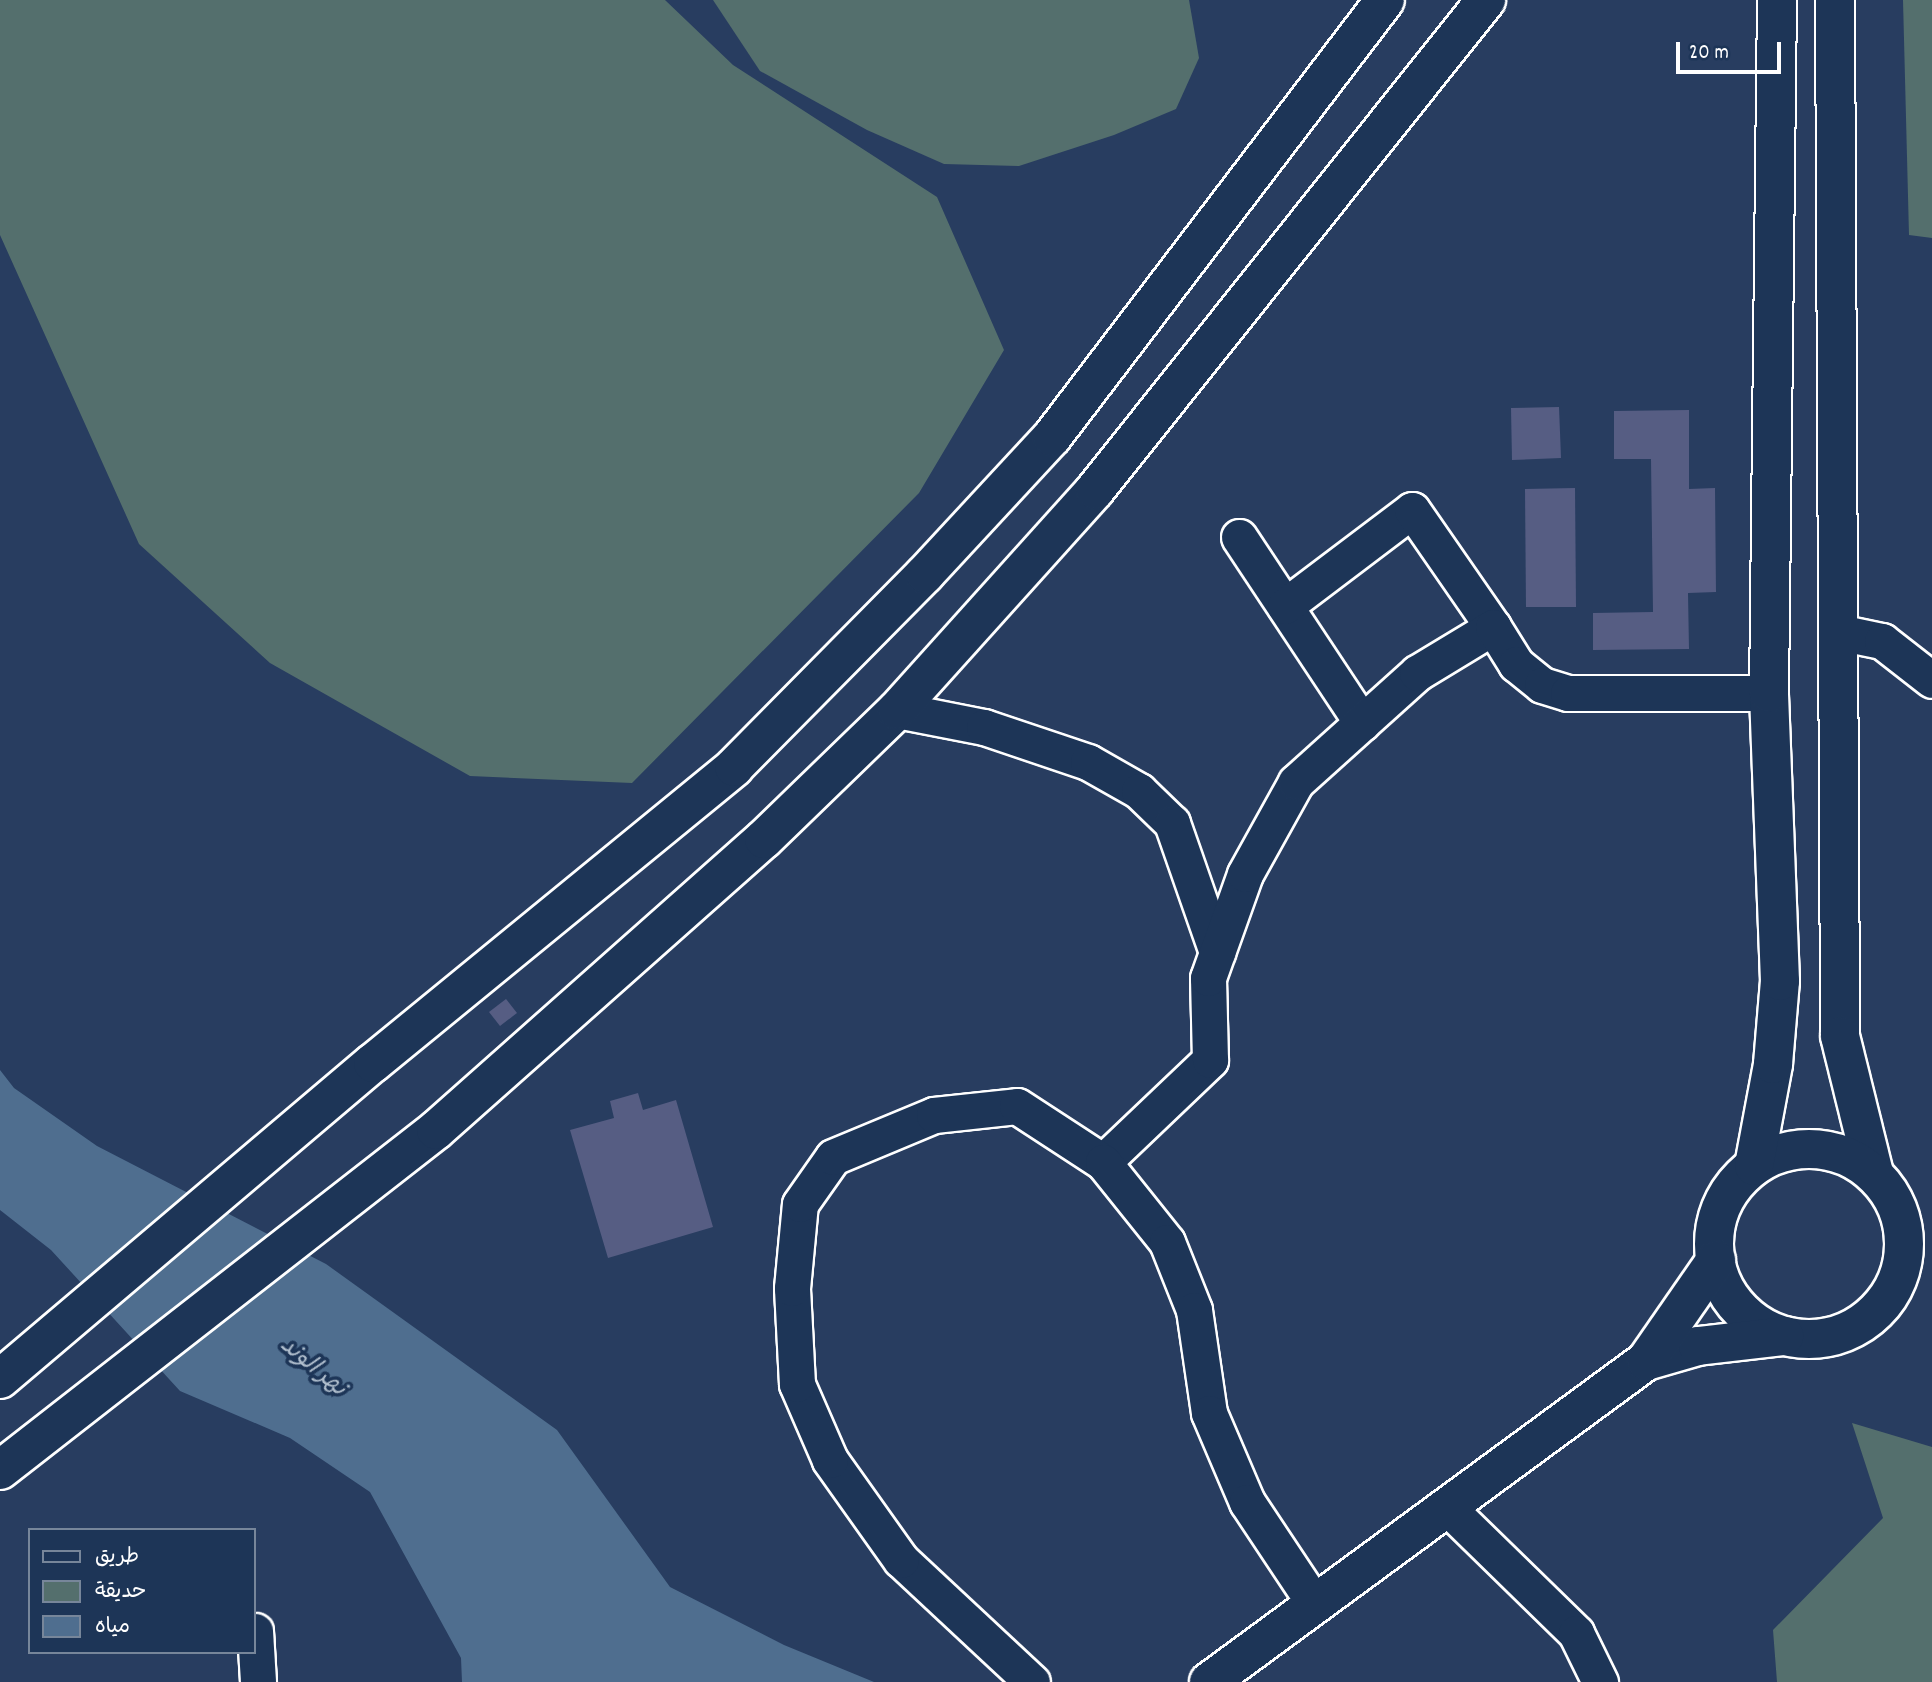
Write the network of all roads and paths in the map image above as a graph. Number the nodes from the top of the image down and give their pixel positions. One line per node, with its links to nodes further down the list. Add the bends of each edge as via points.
1 (1385, 0): 20 (main road, via 1052,437 925,574 734,767 373,1063)
2 (1486, 0): 11 (main road, via 1095,490)
3 (1777, 0): 10 (main road)
4 (1835, 0): 8 (main road)
5 (1239, 537): 6 (street)
6 (1285, 606): 7 (street, via 1412,510); 12 (street)
7 (1493, 627): 10 (street, via 1516,664 1542,685 1568,693); 12 (street, via 1418,673)
8 (1838, 632): 9 (street, via 1882,641); 16 (main road, via 1840,1035)
9 (1932, 680)
10 (1769, 694): 15 (main road, via 1780,981 1773,1064)
11 (897, 709): 13 (street, via 997,731 1088,762 1139,792 1172,823); 21 (main road, via 764,839 436,1130)
12 (1362, 723): 13 (street, via 1296,782 1245,874)
13 (1217, 953): 14 (street, via 1208,978 1210,1060)
14 (1102, 1162): 23 (street, via 1167,1242 1194,1310 1209,1413 1247,1502); 26 (street, via 1017,1106 934,1115 833,1157 800,1204 792,1288 797,1384 830,1460 901,1560)
15 (1754, 1166): 16 (main road, via 1783,1152 1815,1149 1847,1156); 17 (main road, via 1731,1189 1717,1216)
16 (1874, 1173): 18 (main road, via 1894,1199 1904,1230 1903,1262 1892,1292 1871,1317 1845,1333 1815,1339)
17 (1716, 1260): 18 (main road, via 1719,1277 1734,1304 1756,1324); 19 (main road)
18 (1784, 1336): 19 (main road, via 1698,1346)
19 (1646, 1361): 22 (main road)
20 (0, 1379)
21 (0, 1470)
22 (1446, 1506): 23 (main road); 28 (street, via 1576,1633)
23 (1314, 1603): 27 (main road)
24 (256, 1648): 25 (street)
25 (258, 1682)
26 (1032, 1682)
27 (1209, 1682)
28 (1600, 1682)

